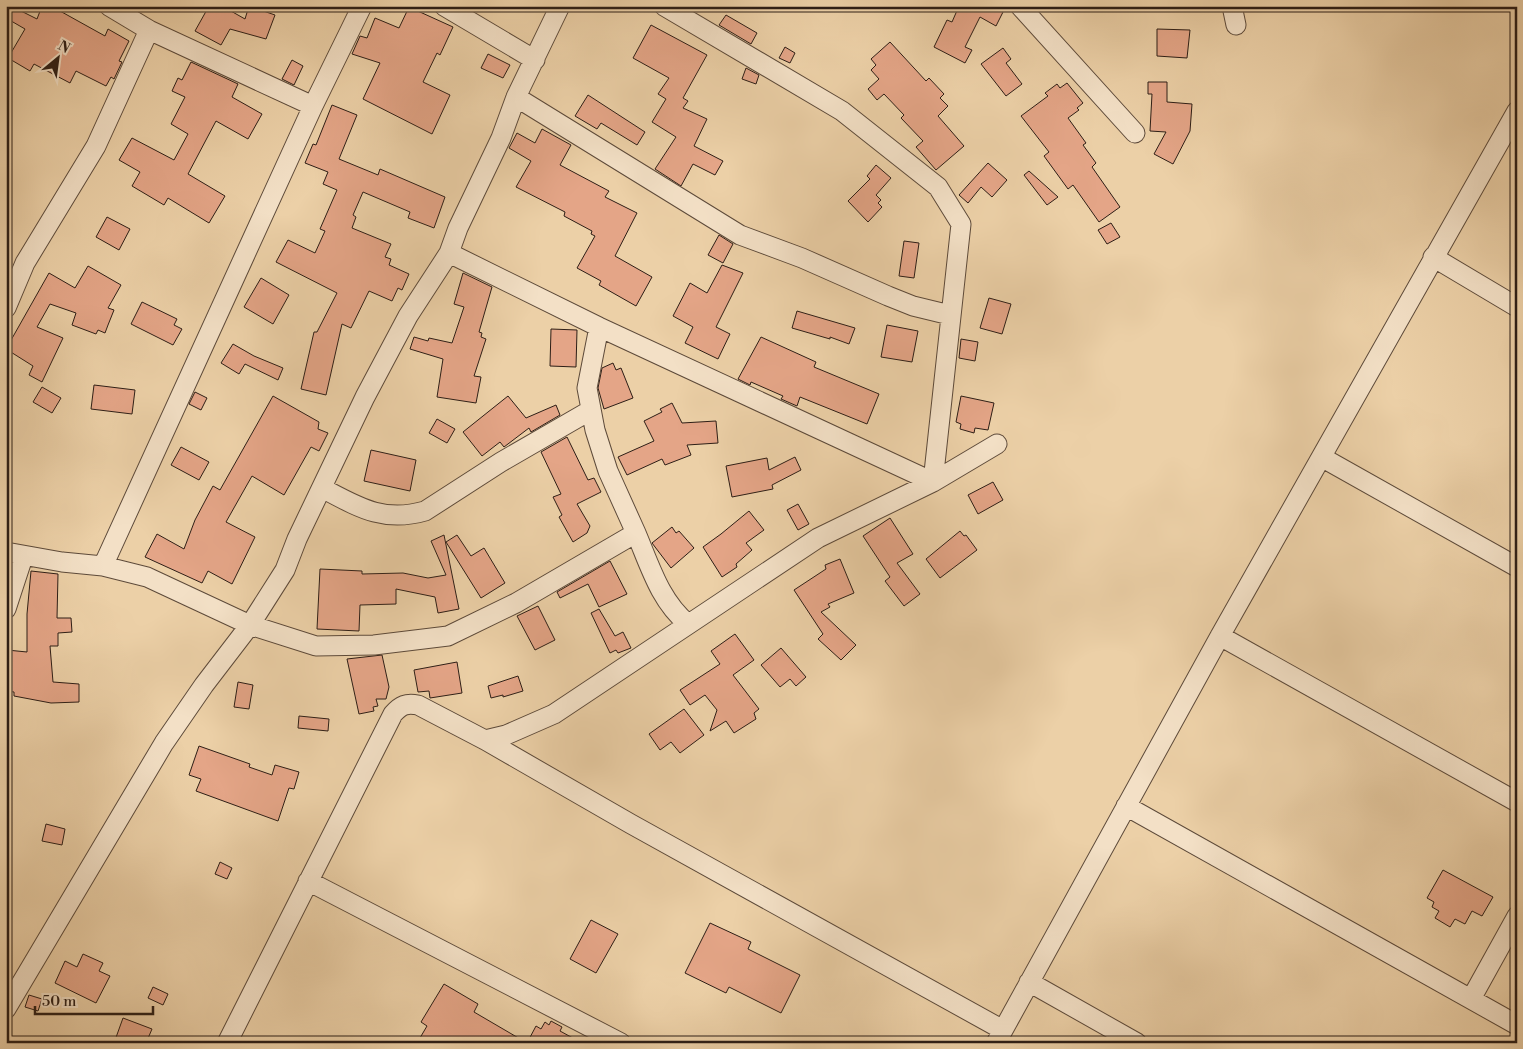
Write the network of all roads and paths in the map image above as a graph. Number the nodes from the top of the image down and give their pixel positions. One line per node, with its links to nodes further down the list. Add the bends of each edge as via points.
1 (109, 6): 9 (street)
2 (362, 6): 12 (street)
3 (444, 6): 10 (street)
4 (560, 6): 10 (street)
5 (664, 6): 19 (street, via 842,111 938,188 961,224)
6 (1020, 6): 14 (street)
7 (1232, 6): 8 (street)
8 (1236, 25)
9 (150, 30): 12 (street); 18 (street, via 96,146 25,263)
10 (535, 60): 11 (street)
11 (516, 97): 15 (street); 19 (street, via 740,235 905,302)
12 (313, 106): 28 (street)
13 (1517, 111): 16 (street)
14 (1135, 133)
15 (450, 252): 20 (street); 25 (street, via 408,316)
16 (1433, 257): 17 (street); 23 (street)
17 (1517, 307)
18 (6, 308)
19 (950, 315): 24 (street)
20 (599, 327): 21 (street, via 587,388); 24 (street)
21 (591, 410): 25 (street, via 425,511 378,514 361,509); 26 (street, via 608,471)
22 (997, 444): 24 (street)
23 (1322, 458): 29 (street); 33 (street)
24 (933, 482): 31 (street, via 818,538)
25 (322, 488): 32 (street, via 285,570)
26 (636, 533): 31 (street, via 663,596); 32 (street, via 516,603 448,636 374,645 316,646)
27 (15, 554): 28 (street); 30 (street)
28 (103, 566): 32 (street, via 163,584)
29 (1517, 567)
30 (6, 609)
31 (688, 624): 34 (street, via 554,714)
32 (250, 625): 41 (street, via 164,743)
33 (1220, 636): 35 (street); 36 (street)
34 (486, 740): 37 (street, via 418,705 408,703 399,707); 43 (street)
35 (1517, 802)
36 (1126, 806): 39 (street); 40 (street)
37 (308, 881): 44 (street); 45 (street)
38 (1517, 916): 40 (street)
39 (1029, 982): 43 (street); 46 (street)
40 (1471, 999): 42 (street)
41 (6, 1009)
42 (1517, 1025)
43 (999, 1036)
44 (227, 1043)
45 (621, 1043)
46 (1137, 1043)

